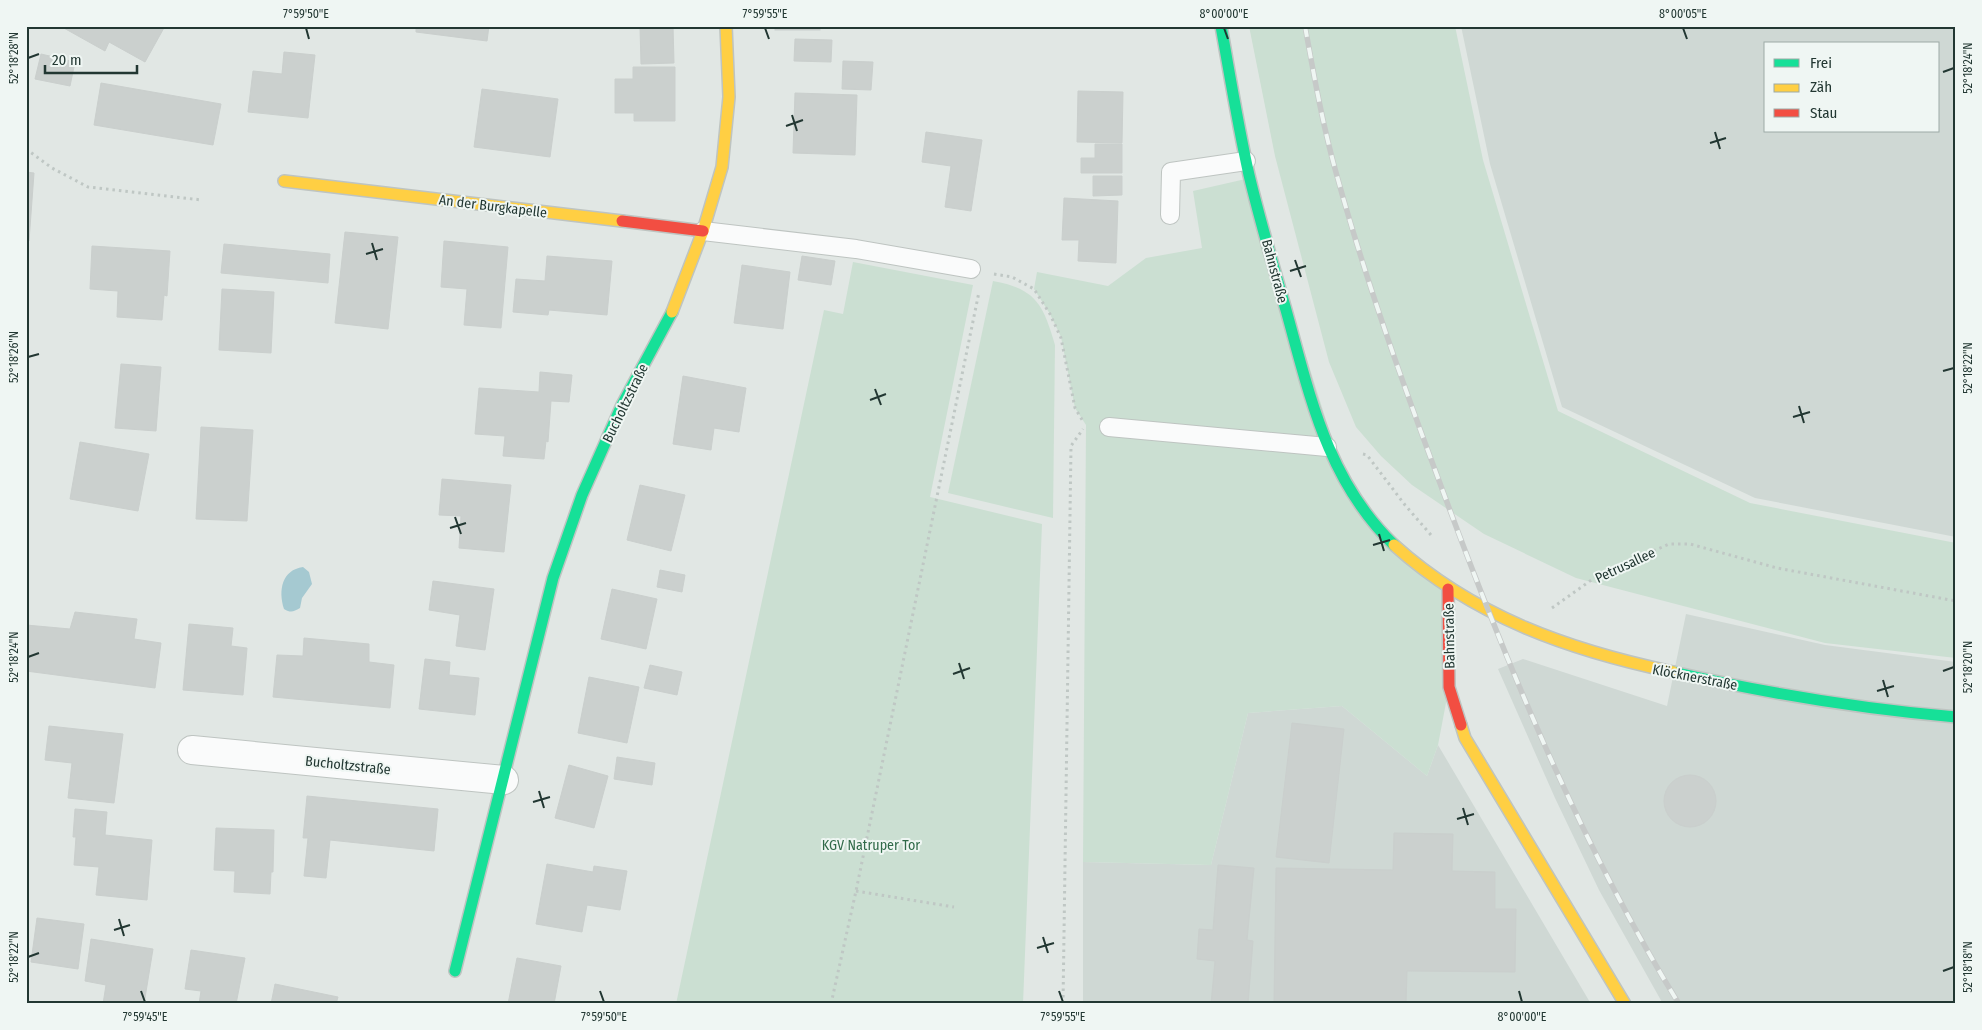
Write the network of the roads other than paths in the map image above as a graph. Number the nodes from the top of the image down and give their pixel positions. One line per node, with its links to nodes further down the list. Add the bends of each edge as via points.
1 (726, 26): 6 (street, Bucholtzstraße, via 729,97 722,167)
2 (1221, 26): 3 (street, Bahnstraße)
3 (1246, 161): 5 (lane, via 1170,172); 9 (street, Bahnstraße, via 1302,369)
4 (284, 181): 6 (street, An der Burgkapelle)
5 (1170, 215)
6 (702, 231): 7 (lane, via 856,249); 13 (street, Bucholtzstraße, via 677,303 622,405 582,495 553,578)
7 (977, 270)
8 (1110, 428): 9 (lane)
9 (1327, 447): 10 (street, Bahnstraße, via 1348,490 1377,529)
10 (1448, 589): 11 (street, Klöcknerstraße, via 1490,613 1554,640 1655,670 1798,697); 15 (street, Bahnstraße, via 1449,687 1465,738)
11 (1956, 717)
12 (192, 750): 13 (street, Bucholtzstraße)
13 (504, 780): 14 (street, Bucholtzstraße)
14 (455, 971)
15 (1625, 1004)

